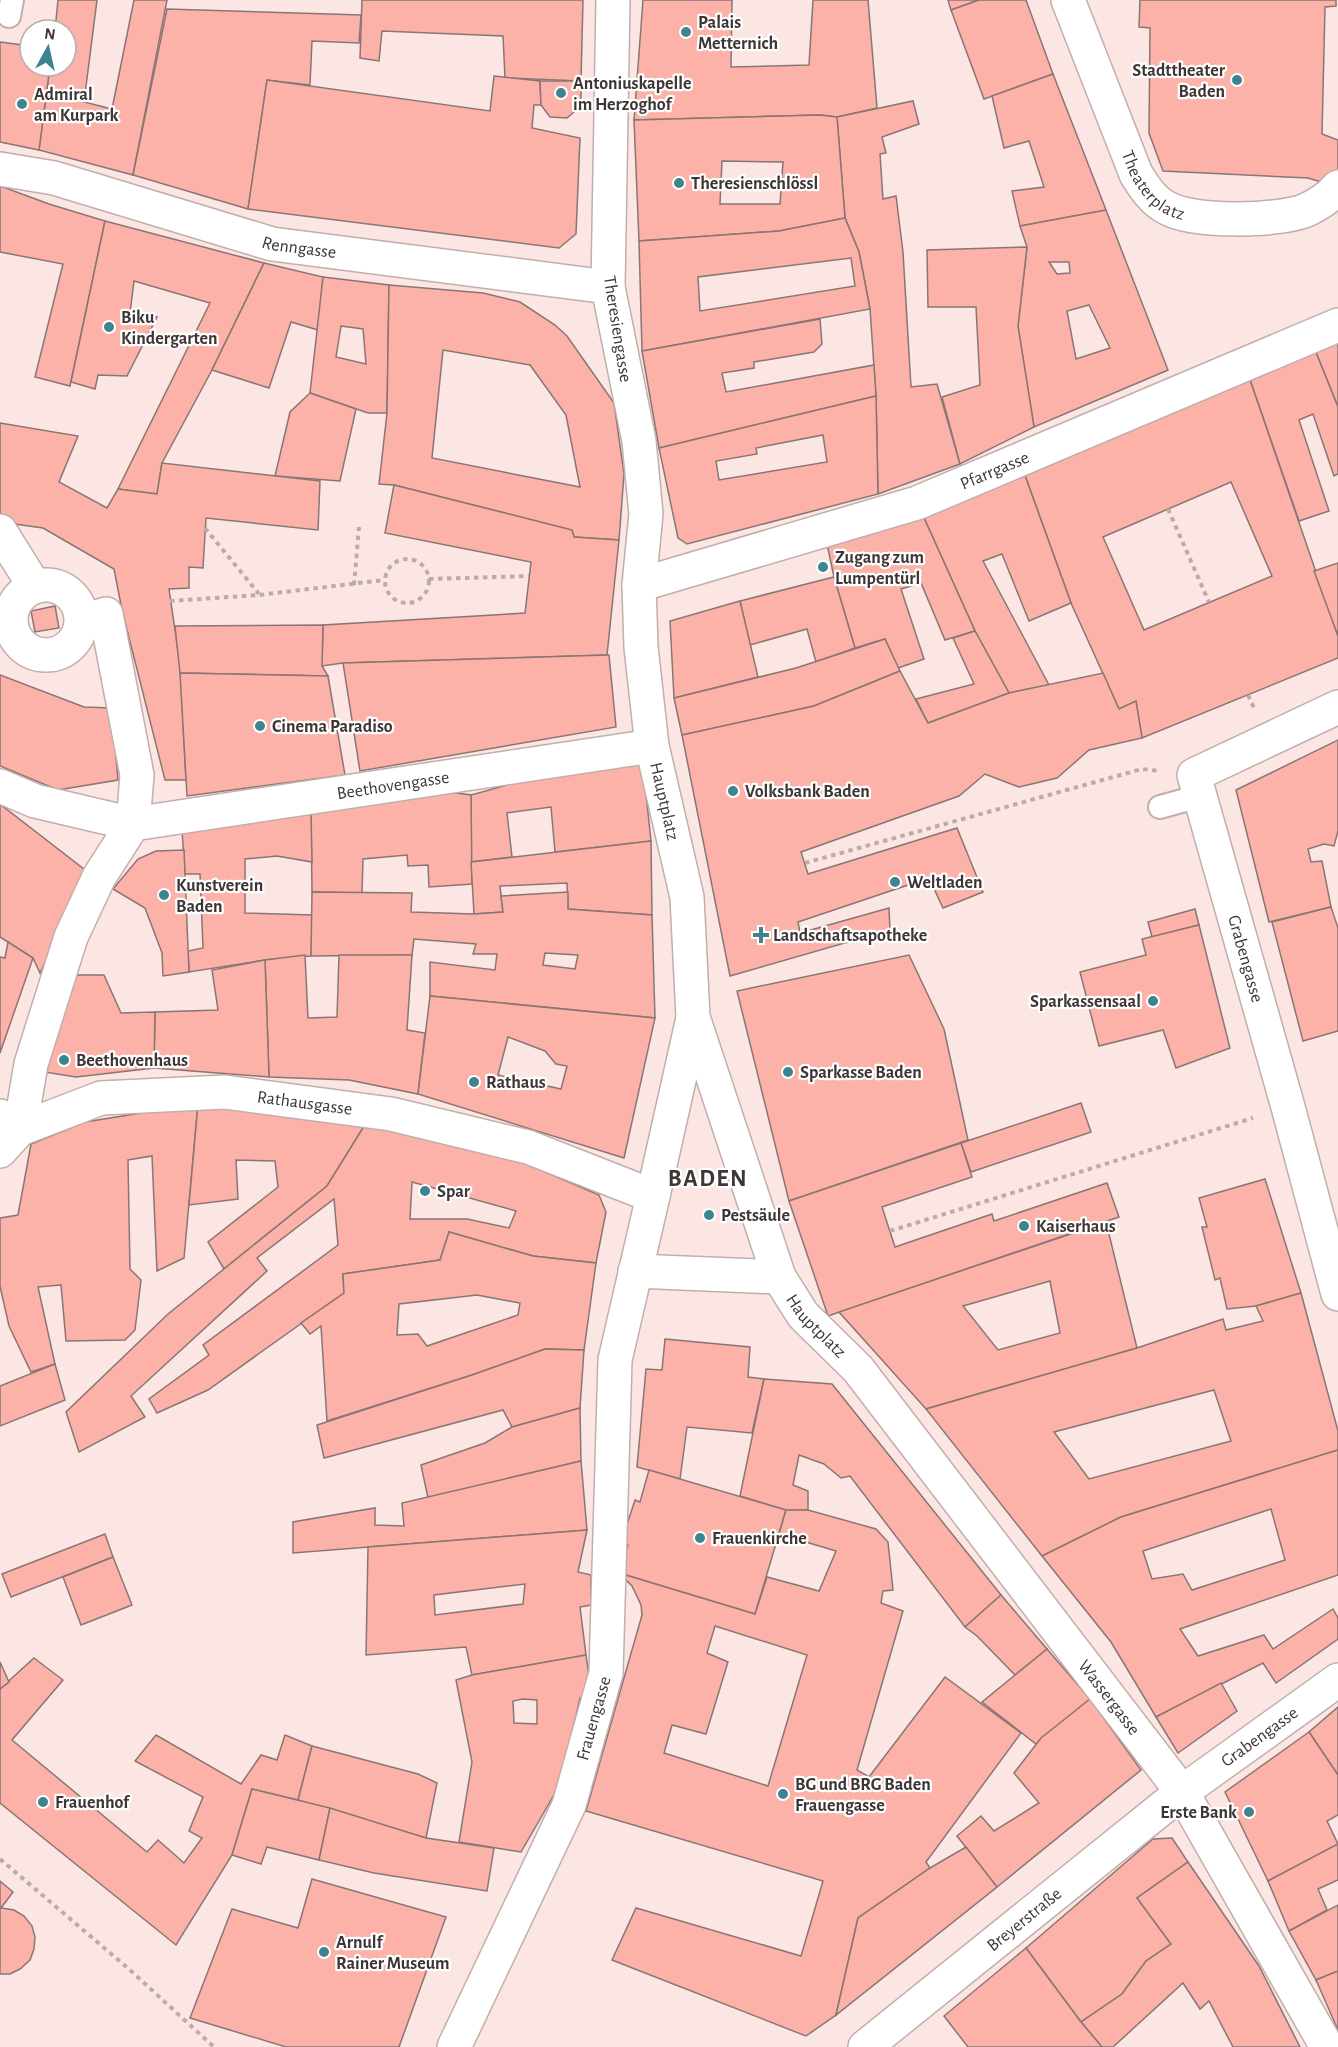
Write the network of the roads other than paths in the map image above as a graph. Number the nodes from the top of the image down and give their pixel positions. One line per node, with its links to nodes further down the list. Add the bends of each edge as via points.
1 (613, 0): 5 (street, Theresiengasse)
2 (1068, 0): 4 (street, Theaterplatz, via 1136,174 1148,193 1165,208 1187,216 1215,218 1285,216 1320,203)
3 (0, 169): 5 (street, Renngasse, via 54,178 272,244)
4 (1338, 187)
5 (608, 287): 8 (street, Theresiengasse, via 640,451 646,513)
6 (1338, 325): 8 (street, Pfarrgasse, via 917,502)
7 (0, 531): 9 (street)
8 (639, 585): 12 (street, Hauptplatz)
9 (34, 587): 10 (street, via 56,586 74,599 79,609); 10 (street, via 17,600 10,621 12,633 28,651 46,656 64,651 79,633)
10 (103, 615): 16 (street, via 137,776)
11 (1338, 707): 14 (street)
12 (652, 746): 16 (street, Beethovengasse); 17 (street, Hauptplatz, via 687,897)
13 (0, 786): 16 (street, Beethovengasse, via 35,801)
14 (1197, 786): 15 (lane); 22 (street, Grabengasse)
15 (1160, 807)
16 (134, 824): 18 (street, via 99,877 70,937)
17 (693, 1017): 19 (street, Hauptplatz); 21 (street, Hauptplatz)
18 (7, 1132): 19 (street, Rathausgasse, via 101,1098 225,1092 390,1114 528,1147)
19 (652, 1196): 20 (street, Hauptplatz)
20 (635, 1271): 21 (street, Hauptplatz); 23 (street, Hauptplatz)
21 (779, 1277): 24 (street, Hauptplatz, via 803,1315)
22 (1338, 1294)
23 (615, 1360): 27 (street, Frauengasse, via 606,1673 569,1806)
24 (858, 1369): 26 (street, Wassergasse)
25 (1338, 1680): 26 (street, Grabengasse)
26 (1182, 1792): 28 (street, Breyerstraße); 29 (street, Wassergasse)
27 (454, 2047)
28 (866, 2047)
29 (1327, 2047)

